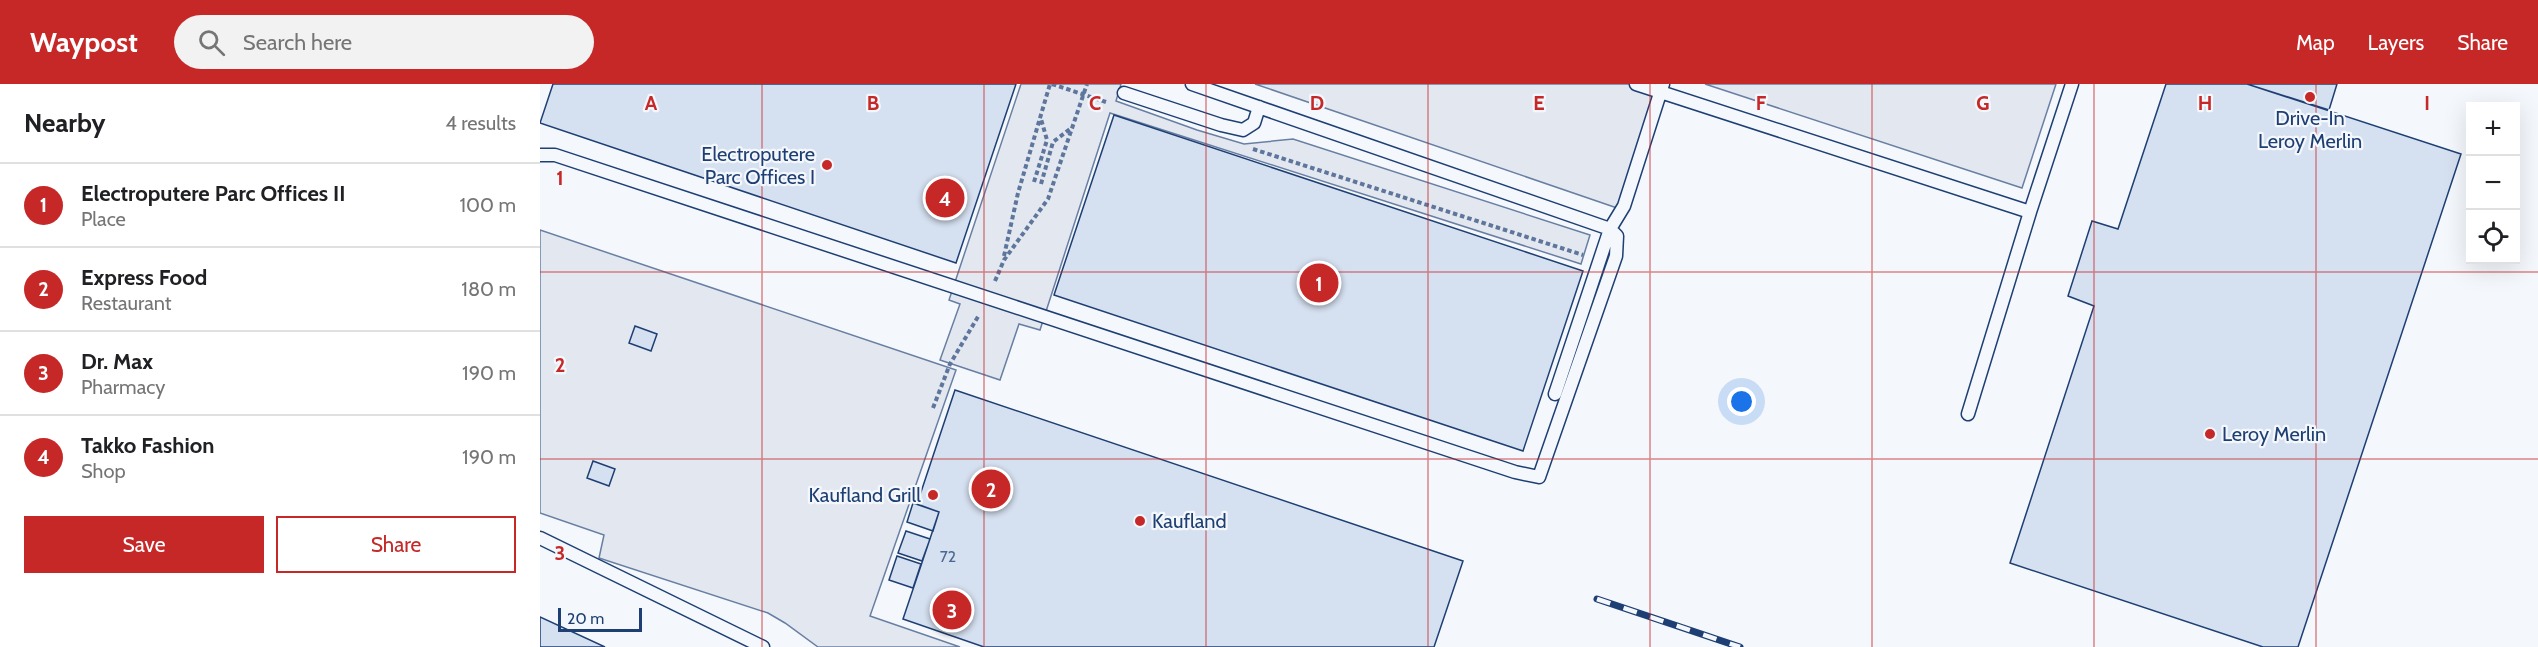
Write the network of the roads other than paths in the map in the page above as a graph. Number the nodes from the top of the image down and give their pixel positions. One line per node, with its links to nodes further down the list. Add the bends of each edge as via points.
1 (1192, 84): 6 (lane)
2 (1636, 84): 4 (lane)
3 (2072, 84): 8 (lane)
4 (1662, 88): 8 (lane); 9 (lane, via 1624,206)
5 (1124, 93): 6 (lane, via 1243,130 1254,123)
6 (1259, 107): 9 (lane)
7 (540, 155): 9 (lane, via 555,155 1539,477 1616,256 1617,236)
8 (2030, 212): 11 (lane)
9 (1610, 229): 10 (lane)
10 (1555, 394)
11 (1968, 414)
12 (540, 538): 13 (lane)
13 (763, 647)

